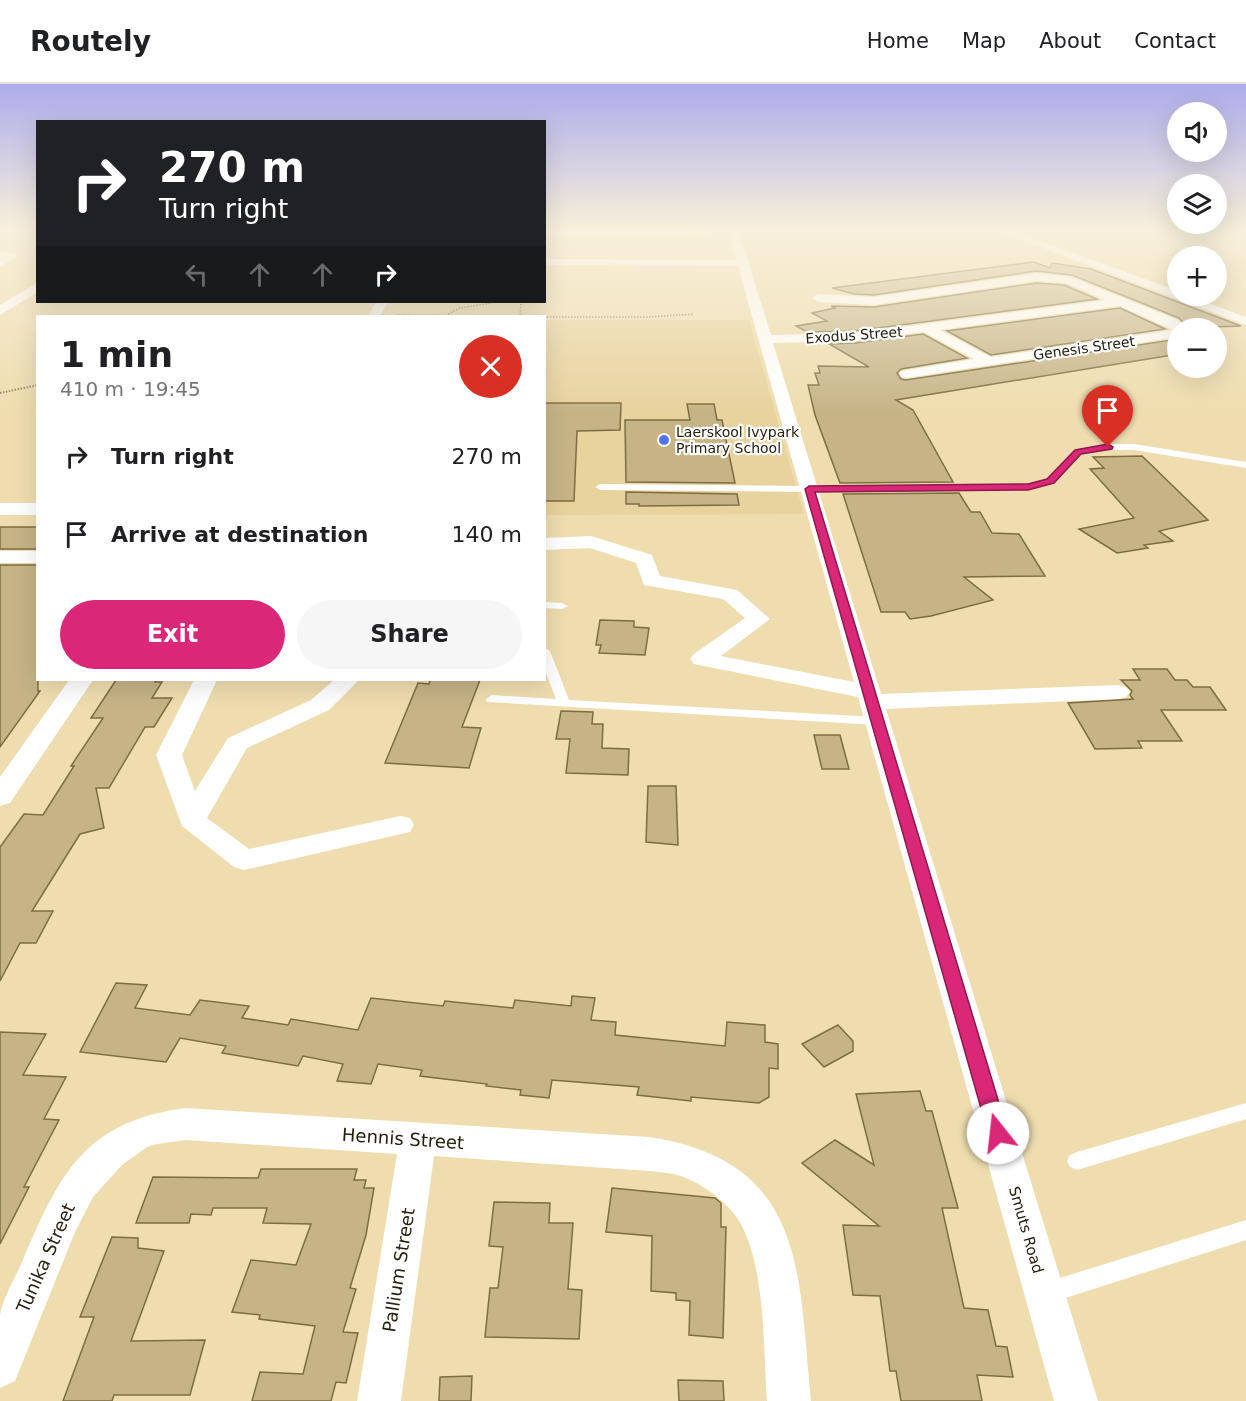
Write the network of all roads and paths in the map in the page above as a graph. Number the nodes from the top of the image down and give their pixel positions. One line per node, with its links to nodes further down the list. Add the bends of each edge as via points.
1 (31, 290): 12 (street)
2 (751, 290): 22 (street, Smuts Road)
3 (950, 290): 6 (street)
4 (1092, 290): 7 (street)
5 (818, 298): 6 (street)
6 (874, 301): 20 (street)
7 (1120, 302): 18 (street); 20 (street, Exodus Street)
8 (381, 303): 13 (street)
9 (492, 303): 15 (path, via 460,308)
10 (521, 304): 16 (path)
11 (1207, 306): 19 (street)
12 (0, 311)
13 (375, 314): 15 (path)
14 (694, 314): 17 (path)
15 (447, 315)
16 (520, 315)
17 (546, 317)
18 (1167, 321)
19 (1246, 321)
20 (927, 329): 22 (street, Exodus Street, via 820,339); 23 (street)
21 (1167, 335): 23 (street, Genesis Street)
22 (766, 339): 29 (street, Smuts Road)
23 (990, 362): 24 (street, Genesis Street)
24 (906, 374)
25 (36, 385): 26 (path)
26 (0, 393)
27 (1246, 465): 29 (lane, via 1134,447 1108,447 1078,452 1050,481 1028,487)
28 (600, 487): 29 (lane)
29 (809, 489): 44 (street, Smuts Road)
30 (0, 509): 31 (street)
31 (36, 509)
32 (551, 542): 44 (street, via 591,542 645,559 651,581 730,594 759,619 702,659)
33 (0, 557): 34 (street)
34 (36, 557)
35 (546, 605): 36 (lane)
36 (562, 606)
37 (546, 656): 43 (lane)
38 (80, 681): 45 (street)
39 (205, 681): 46 (street, via 169,755)
40 (346, 681): 46 (street, via 320,705 237,743)
41 (1118, 692): 44 (street)
42 (492, 699): 43 (lane)
43 (564, 703): 44 (lane)
44 (873, 705): 53 (street, Smuts Road)
45 (0, 797)
46 (192, 820): 47 (street, via 244,860)
47 (400, 825)
48 (1246, 1110): 50 (lane)
49 (418, 1140): 51 (street, Hennis Street, via 186,1124 155,1128 109,1153); 55 (street, Pallium Street); 56 (street, Hennis Street, via 649,1154 685,1161 715,1174 738,1192 760,1218 775,1263)
50 (1077, 1161)
51 (79, 1185): 54 (street, Tunika Street, via 58,1224)
52 (1246, 1230): 53 (lane)
53 (1045, 1293): 57 (street, Smuts Road)
54 (0, 1366)
55 (379, 1401)
56 (789, 1401)
57 (1076, 1401)

